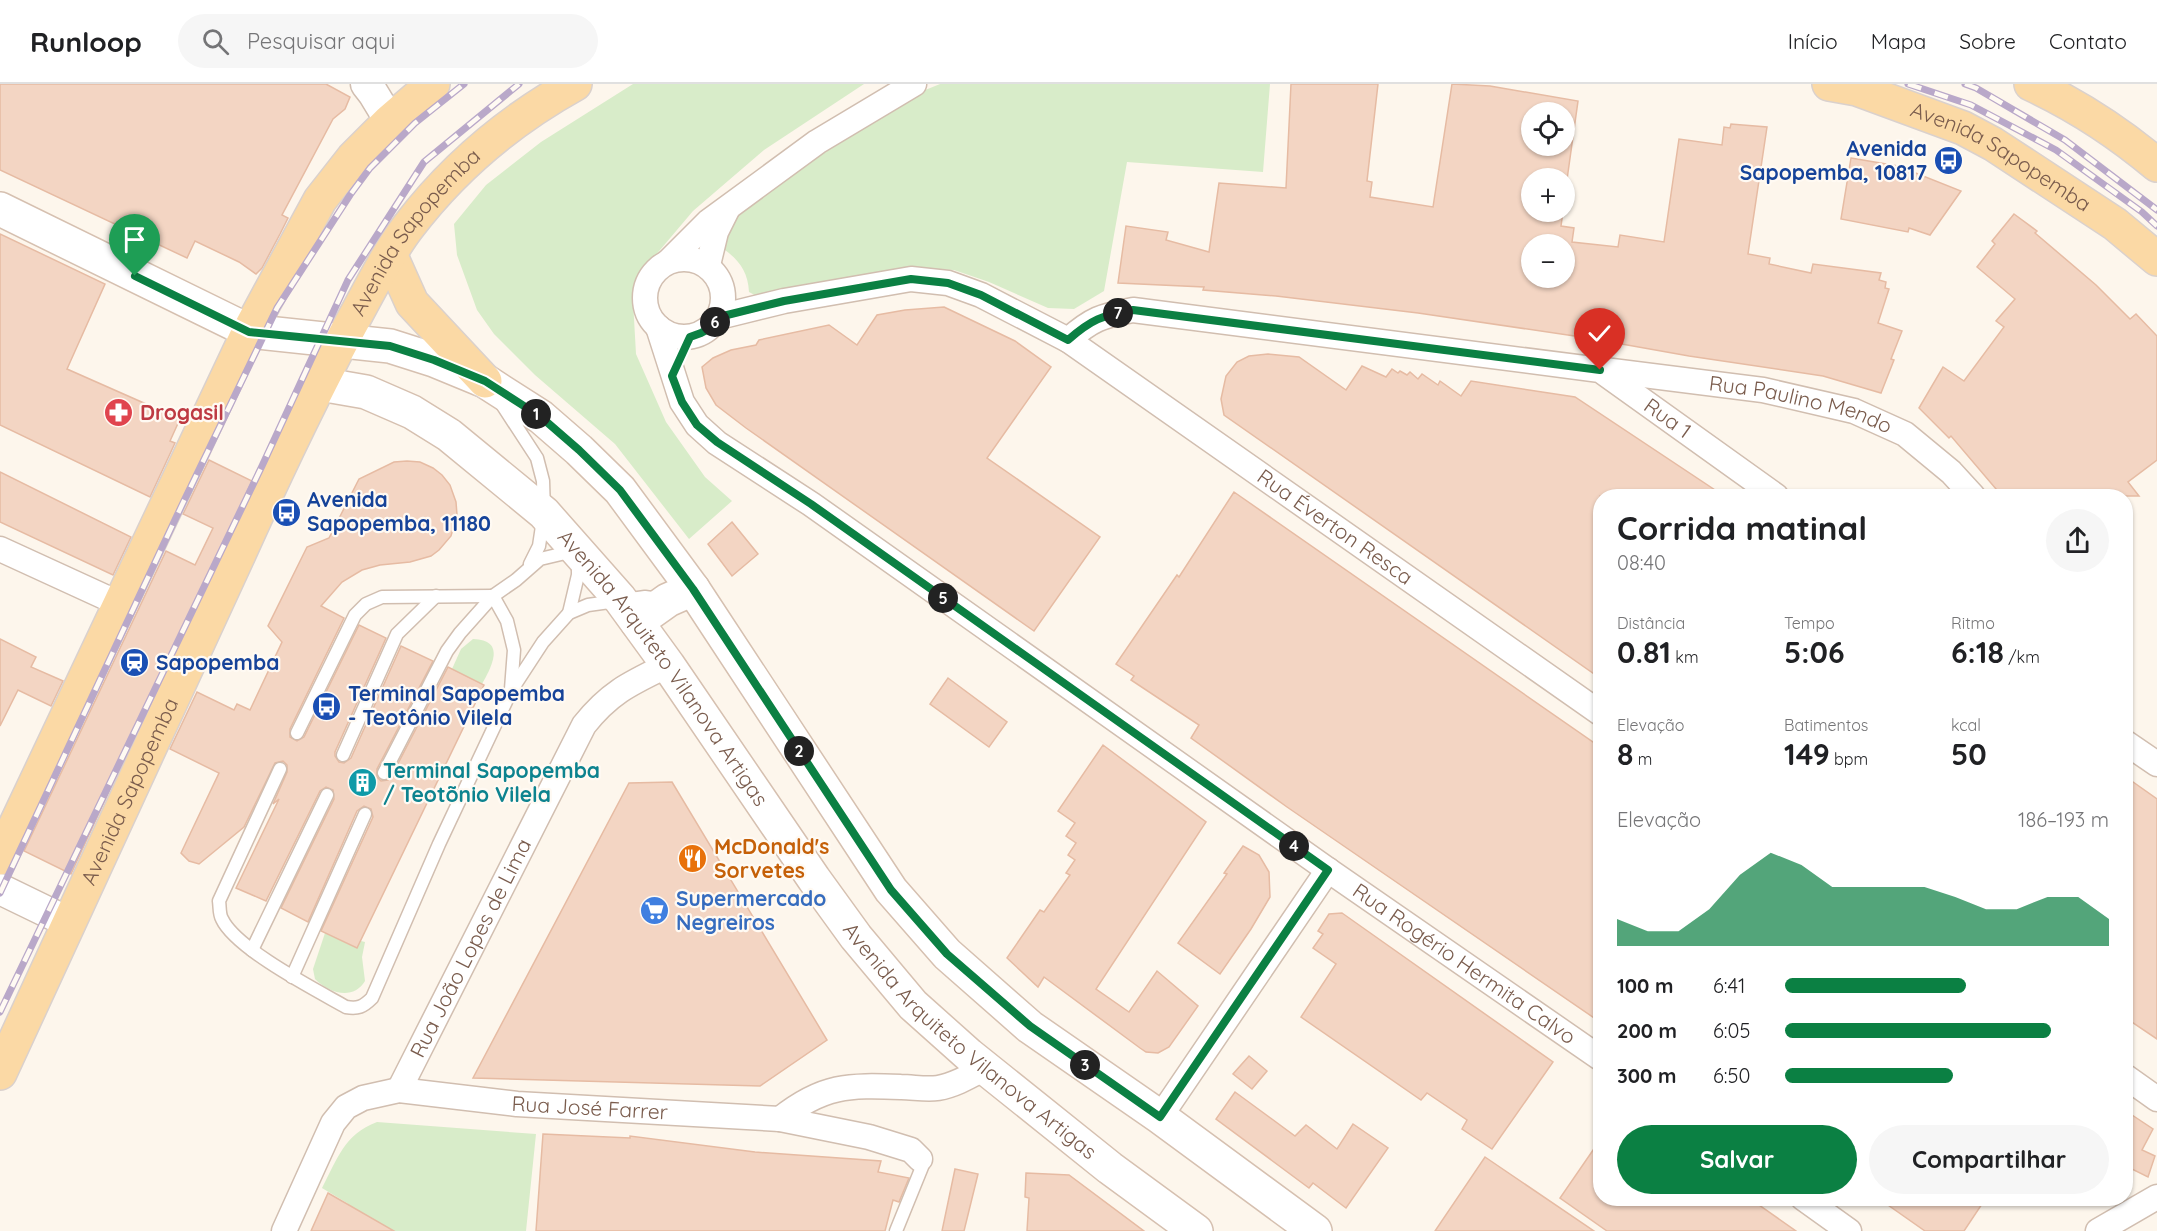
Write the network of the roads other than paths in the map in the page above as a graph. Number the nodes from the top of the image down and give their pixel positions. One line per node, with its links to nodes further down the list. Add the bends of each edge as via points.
1 (366, 84): 8 (street)
2 (526, 84): 9 (main road, via 517,106)
3 (574, 84): 9 (main road, Avenida Sapopemba)
4 (914, 84): 11 (street, via 817,142)
5 (1829, 84): 14 (main road, Avenida Sapopemba, via 1857,89 1963,128 1993,144 2115,224)
6 (2031, 84): 10 (main road, via 2130,142)
7 (429, 86): 8 (main road)
8 (390, 121): 21 (main road, via 321,200)
9 (486, 144): 13 (main road, Avenida Sapopemba, via 448,180)
10 (2157, 165)
11 (730, 205): 15 (street); 16 (street, via 716,232)
12 (0, 209): 21 (main road)
13 (390, 254): 23 (main road, Avenida Sapopemba); 27 (main road, via 412,303)
14 (2157, 259)
15 (669, 261): 16 (street, via 695,259); 20 (street, via 652,275 645,296 646,308)
16 (708, 265): 17 (street)
17 (723, 289): 18 (street); 19 (street)
18 (784, 301): 19 (street); 24 (street, via 911,279 948,283 981,295)
19 (719, 317): 22 (street, via 712,327)
20 (658, 327): 22 (street, via 678,337); 26 (street, Rua Rogério Hermita Calvo)
21 (249, 332): 23 (main road); 38 (main road)
22 (690, 337): 26 (street)
23 (342, 340): 27 (main road, via 390,346); 28 (main road, Avenida Sapopemba)
24 (1068, 340): 25 (street, Rua 1, via 1087,323 1133,310); 43 (street, Rua Éverton Resca)
25 (1600, 370): 29 (street, Rua 1); 30 (street, Rua Paulino Mendo, via 1763,390 1854,411 1905,434)
26 (672, 376): 53 (street, Rua Rogério Hermita Calvo, via 697,425 717,442 811,504)
27 (485, 381): 31 (lane, via 537,458 543,481); 37 (main road, via 541,417 620,490)
28 (320, 384): 31 (main road, Avenida Arquiteto Vilanova Artigas, via 366,392 412,412 449,435); 55 (main road, Avenida Sapopemba)
29 (1766, 489)
30 (1967, 489)
31 (544, 513): 33 (main road, Avenida Arquiteto Vilanova Artigas); 34 (lane, via 539,546)
32 (0, 549): 38 (street)
33 (578, 550): 34 (lane, via 540,559); 39 (main road, Avenida Arquiteto Vilanova Artigas); 40 (lane, via 579,575)
34 (527, 570): 36 (lane)
35 (436, 596): 36 (lane); 44 (lane, via 382,597 366,604 355,615); 46 (lane, via 397,634)
36 (493, 596): 42 (lane, via 507,621 513,650); 49 (lane, via 453,642)
37 (684, 603): 39 (main road); 64 (main road, via 748,674 891,890 947,954 1030,1026)
38 (120, 604): 52 (main road)
39 (628, 611): 40 (lane, via 588,605); 41 (main road, Avenida Arquiteto Vilanova Artigas)
40 (569, 613): 42 (lane, via 543,642)
41 (668, 665): 59 (main road, Avenida Arquiteto Vilanova Artigas, via 856,937 912,1005); 62 (street, Rua João Lopes de Lima, via 619,690 600,704 584,725)
42 (511, 691): 57 (lane, via 372,998 364,1006 346,1007)
43 (1593, 708)
44 (297, 733)
45 (2133, 748): 47 (street)
46 (343, 755)
47 (2157, 764)
48 (280, 769): 56 (lane, via 219,901 220,916 226,926)
49 (384, 773)
50 (327, 795): 56 (lane)
51 (365, 814): 57 (lane)
52 (0, 858)
53 (1328, 870): 58 (street, Rua Rogério Hermita Calvo); 64 (street)
54 (0, 889): 55 (street)
55 (70, 923): 60 (main road, Avenida Sapopemba)
56 (252, 950): 57 (lane)
57 (292, 976)
58 (1593, 1053)
59 (985, 1068): 65 (street, via 950,1086 935,1089 834,1089 798,1105); 71 (main road, Avenida Arquiteto Vilanova Artigas)
60 (0, 1073)
61 (2133, 1082): 63 (street)
62 (399, 1089): 65 (street, Rua José Farrer, via 517,1104); 69 (street, via 363,1098 346,1107 333,1123)
63 (2157, 1099)
64 (1160, 1117): 72 (main road)
65 (780, 1119): 66 (street, Rua José Farrer, via 869,1137 911,1150)
66 (920, 1159): 70 (lane, via 922,1167)
67 (2157, 1197): 74 (street)
68 (1814, 1206): 73 (street)
69 (284, 1231)
70 (896, 1231)
71 (1196, 1231)
72 (1316, 1231)
73 (1850, 1231)
74 (2098, 1231)

